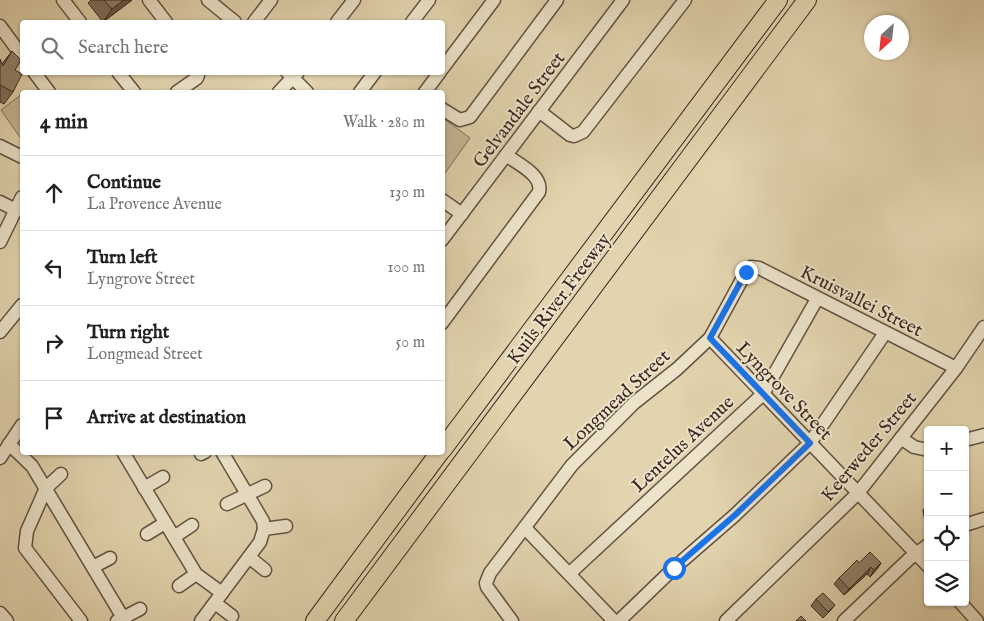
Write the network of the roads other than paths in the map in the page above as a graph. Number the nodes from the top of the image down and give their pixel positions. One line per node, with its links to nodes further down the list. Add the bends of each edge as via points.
1 (62, 0): 13 (street)
2 (149, 0): 14 (street)
3 (208, 0): 15 (street)
4 (271, 0): 16 (street)
5 (354, 0): 17 (street)
6 (429, 0): 18 (street)
7 (494, 0): 21 (street)
8 (558, 0): 36 (street, via 470,117 460,120)
9 (623, 0): 37 (street, Gelvandale Street)
10 (685, 0): 37 (street, via 583,132 574,136)
11 (778, 0): 66 (highway, Kuils River Freeway)
12 (807, 0): 112 (highway, Kuils River Freeway)
13 (78, 20)
14 (164, 20)
15 (233, 20)
16 (256, 20)
17 (339, 20)
18 (414, 20)
19 (0, 26): 20 (street)
20 (20, 53)
21 (445, 65)
22 (38, 75): 29 (street)
23 (120, 75): 30 (street)
24 (198, 75): 31 (street)
25 (291, 75): 32 (street)
26 (293, 75): 33 (street)
27 (373, 75): 34 (street)
28 (438, 75): 35 (street)
29 (48, 90)
30 (132, 90)
31 (180, 90)
32 (280, 90)
33 (305, 90)
34 (362, 90)
35 (426, 90)
36 (445, 110)
37 (539, 111): 39 (street, Gelvandale Street)
38 (0, 146): 40 (street)
39 (506, 155): 45 (street, Gelvandale Street); 52 (street, via 536,177 540,184 539,192)
40 (20, 156)
41 (20, 201): 44 (street)
42 (0, 202): 44 (street)
43 (445, 202): 45 (street)
44 (16, 210): 47 (street)
45 (462, 214): 46 (street, Gelvandale Street)
46 (445, 236)
47 (0, 242)
48 (751, 267): 49 (street, Kruisvallei Street); 56 (street, Longmead Street)
49 (817, 299): 55 (street, Kruisvallei Street); 59 (street, Lentelus Avenue)
50 (20, 307): 54 (street)
51 (20, 318): 57 (street)
52 (445, 319)
53 (984, 327): 58 (street, Keerweder Street)
54 (0, 332)
55 (885, 333): 58 (street, Kruisvallei Street); 64 (street)
56 (710, 338): 59 (street, Lyngrove Street); 87 (street, Longmead Street, via 634,403 579,458)
57 (0, 341)
58 (956, 368): 62 (street, Keerweder Street)
59 (763, 394): 64 (street, Lyngrove Street); 99 (street, Lentelus Avenue)
60 (20, 428): 65 (street)
61 (984, 435): 63 (street)
62 (901, 438): 67 (street); 79 (street, Keerweder Street)
63 (969, 439)
64 (810, 443): 79 (street, Lyngrove Street); 115 (street)
65 (9, 444): 68 (street); 73 (street)
66 (445, 446)
67 (924, 449)
68 (20, 453)
69 (23, 455): 77 (street)
70 (125, 455): 78 (street)
71 (224, 455): 80 (street)
72 (438, 455): 111 (highway, Kuils River Freeway)
73 (0, 458)
74 (61, 474): 77 (street)
75 (163, 477): 78 (street)
76 (265, 486): 80 (street)
77 (46, 488): 96 (street); 109 (street, via 27,531 25,548)
78 (144, 488): 83 (street)
79 (858, 493): 92 (street, Lyngrove Street); 116 (street, Keerweder Street)
80 (248, 495): 81 (street); 88 (street)
81 (227, 504)
82 (984, 519): 84 (street)
83 (165, 523): 89 (street); 90 (street)
84 (969, 524)
85 (192, 525): 90 (street)
86 (286, 526): 88 (street)
87 (524, 528): 99 (street); 113 (street, Longmead Street, via 486,583)
88 (264, 529): 93 (street, via 260,542)
89 (147, 534)
90 (174, 537): 98 (street)
91 (924, 548): 92 (street)
92 (916, 553): 95 (street, Lyngrove Street); 117 (street)
93 (249, 557): 97 (street); 101 (street)
94 (110, 558): 96 (street)
95 (924, 562)
96 (94, 567): 107 (street)
97 (265, 570)
98 (196, 574): 100 (street); 101 (street)
99 (568, 574): 114 (street)
100 (179, 586)
101 (218, 598): 105 (street); 110 (street)
102 (962, 606): 106 (street)
103 (140, 609): 107 (street)
104 (0, 613): 108 (street)
105 (232, 616)
106 (970, 618)
107 (122, 620)
108 (7, 621)
109 (81, 621)
110 (201, 621)
111 (314, 621)
112 (344, 621)
113 (512, 621)
114 (614, 621)
115 (619, 621)
116 (726, 621)
117 (844, 621)

